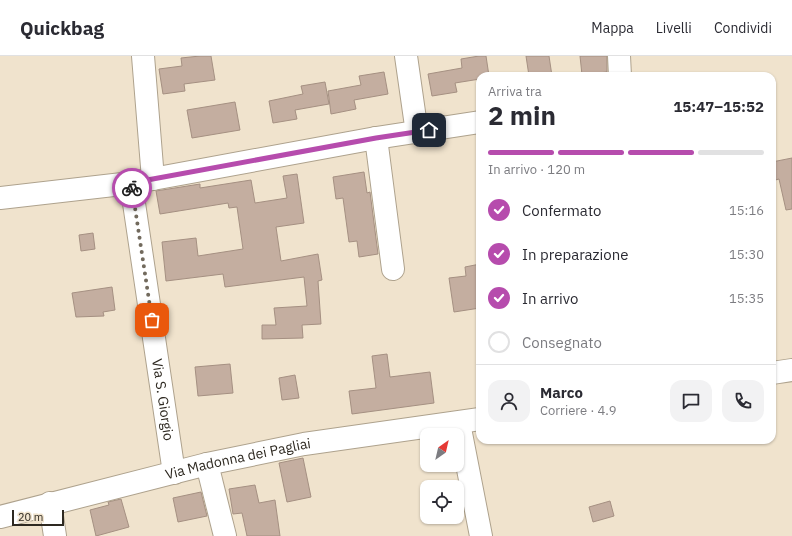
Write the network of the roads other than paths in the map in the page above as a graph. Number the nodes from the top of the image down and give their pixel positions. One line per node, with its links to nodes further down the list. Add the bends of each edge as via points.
1 (143, 56): 8 (street)
2 (406, 56): 6 (street)
3 (619, 56): 4 (street)
4 (620, 72)
5 (476, 123): 6 (street)
6 (416, 133): 7 (street)
7 (376, 138): 8 (street); 11 (street)
8 (152, 179): 9 (street)
9 (131, 183): 10 (street); 17 (street, Via S. Giorgio)
10 (0, 198)
11 (393, 269)
12 (792, 370): 13 (street)
13 (776, 372)
14 (476, 420): 15 (street, Via Madonna dei Pagliai)
15 (459, 423): 16 (street, Via Madonna dei Pagliai, via 304,444); 22 (street)
16 (208, 464): 17 (street, Via Madonna dei Pagliai); 21 (street)
17 (174, 473): 18 (street, Via Madonna dei Pagliai)
18 (50, 503): 19 (street, Via Madonna dei Pagliai); 20 (street)
19 (0, 517)
20 (55, 536)
21 (225, 536)
22 (481, 536)

